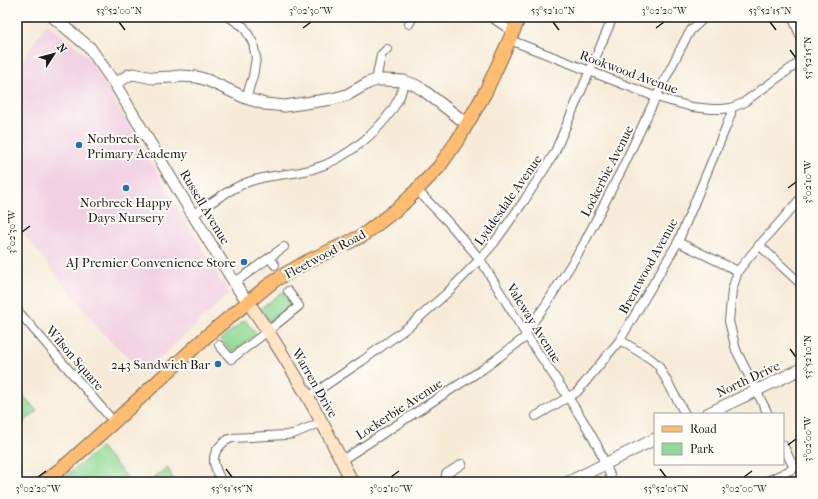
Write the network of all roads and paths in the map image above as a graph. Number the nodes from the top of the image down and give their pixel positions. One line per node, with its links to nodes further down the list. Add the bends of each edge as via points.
1 (53, 17): 15 (street, Russell Avenue, via 90,48)
2 (229, 17): 17 (street, via 244,27 253,43 256,58)
3 (491, 17): 9 (street, Rookwood Avenue)
4 (519, 17): 9 (main road, Fleetwood Road)
5 (613, 17): 12 (street, Lyddesdale Avenue)
6 (705, 17): 16 (street, Lockerbie Avenue, via 691,30)
7 (794, 17): 8 (street)
8 (801, 34)
9 (511, 36): 12 (street, Rookwood Avenue); 19 (main road, Fleetwood Road, via 486,91)
10 (387, 49): 13 (street, via 381,55)
11 (801, 61): 18 (street, Rookwood Avenue, via 752,98)
12 (590, 72): 16 (street, Rookwood Avenue); 27 (street, Lyddesdale Avenue, via 554,154 524,201)
13 (376, 80): 14 (street); 17 (street, via 347,95 285,106 265,104)
14 (404, 81): 19 (street, via 423,90); 22 (street, via 400,96 390,113 361,144 329,163 238,186)
15 (115, 84): 17 (street, via 133,74 153,78 197,77); 22 (street, Russell Avenue)
16 (656, 97): 18 (street, Rookwood Avenue, via 698,108); 36 (street, Lockerbie Avenue, via 582,247)
17 (246, 98)
18 (731, 108): 23 (street, Brentwood Avenue, via 726,127)
19 (467, 124): 20 (main road, Fleetwood Road, via 439,167)
20 (417, 190): 27 (street, Valeway Avenue); 33 (main road, Fleetwood Road, via 362,236 294,269 275,280)
21 (801, 198): 24 (street)
22 (193, 215): 30 (street, Russell Avenue)
23 (678, 242): 29 (street); 37 (street, Brentwood Avenue)
24 (759, 245): 29 (street); 31 (street)
25 (284, 247): 26 (street, Fleetwood Road)
26 (269, 258): 28 (street); 30 (street, Fleetwood Road)
27 (480, 259): 36 (street, Valeway Avenue); 41 (street, Lyddesdale Avenue, via 412,324)
28 (274, 265)
29 (738, 271): 40 (street, via 732,290 729,321 736,350)
30 (234, 283): 33 (street, Russell Avenue)
31 (801, 284)
32 (288, 291): 35 (street, via 299,306)
33 (248, 302): 35 (main road, Warren Drive); 47 (main road, Fleetwood Road, via 209,334)
34 (17, 310): 47 (street, Wilson Square)
35 (268, 331): 38 (street, via 231,359); 41 (main road, Warren Drive)
36 (526, 335): 42 (street, Valeway Avenue); 51 (street, Lockerbie Avenue, via 483,369)
37 (620, 340): 42 (street, Brentwood Avenue, via 577,392); 43 (street, via 658,365)
38 (219, 345)
39 (801, 369): 40 (street, North Drive)
40 (757, 391): 44 (street, North Drive); 45 (street)
41 (308, 397): 48 (main road, Warren Drive)
42 (568, 397): 46 (street, Brentwood Avenue); 53 (street, Valeway Avenue, via 597,445)
43 (684, 413)
44 (709, 413)
45 (768, 413)
46 (536, 416)
47 (114, 422): 55 (main road, Fleetwood Road)
48 (322, 422): 51 (main road, Warren Drive); 56 (street, via 293,434 232,438 224,441 214,455 216,470)
49 (654, 440): 53 (street)
50 (784, 446): 54 (street)
51 (342, 460): 57 (main road, Warren Drive)
52 (462, 464): 58 (street, via 448,472)
53 (605, 465): 59 (street); 60 (street, Valeway Avenue)
54 (798, 466): 61 (street)
55 (44, 482)
56 (222, 482)
57 (352, 482)
58 (446, 482)
59 (569, 482)
60 (613, 482)
61 (765, 482)

